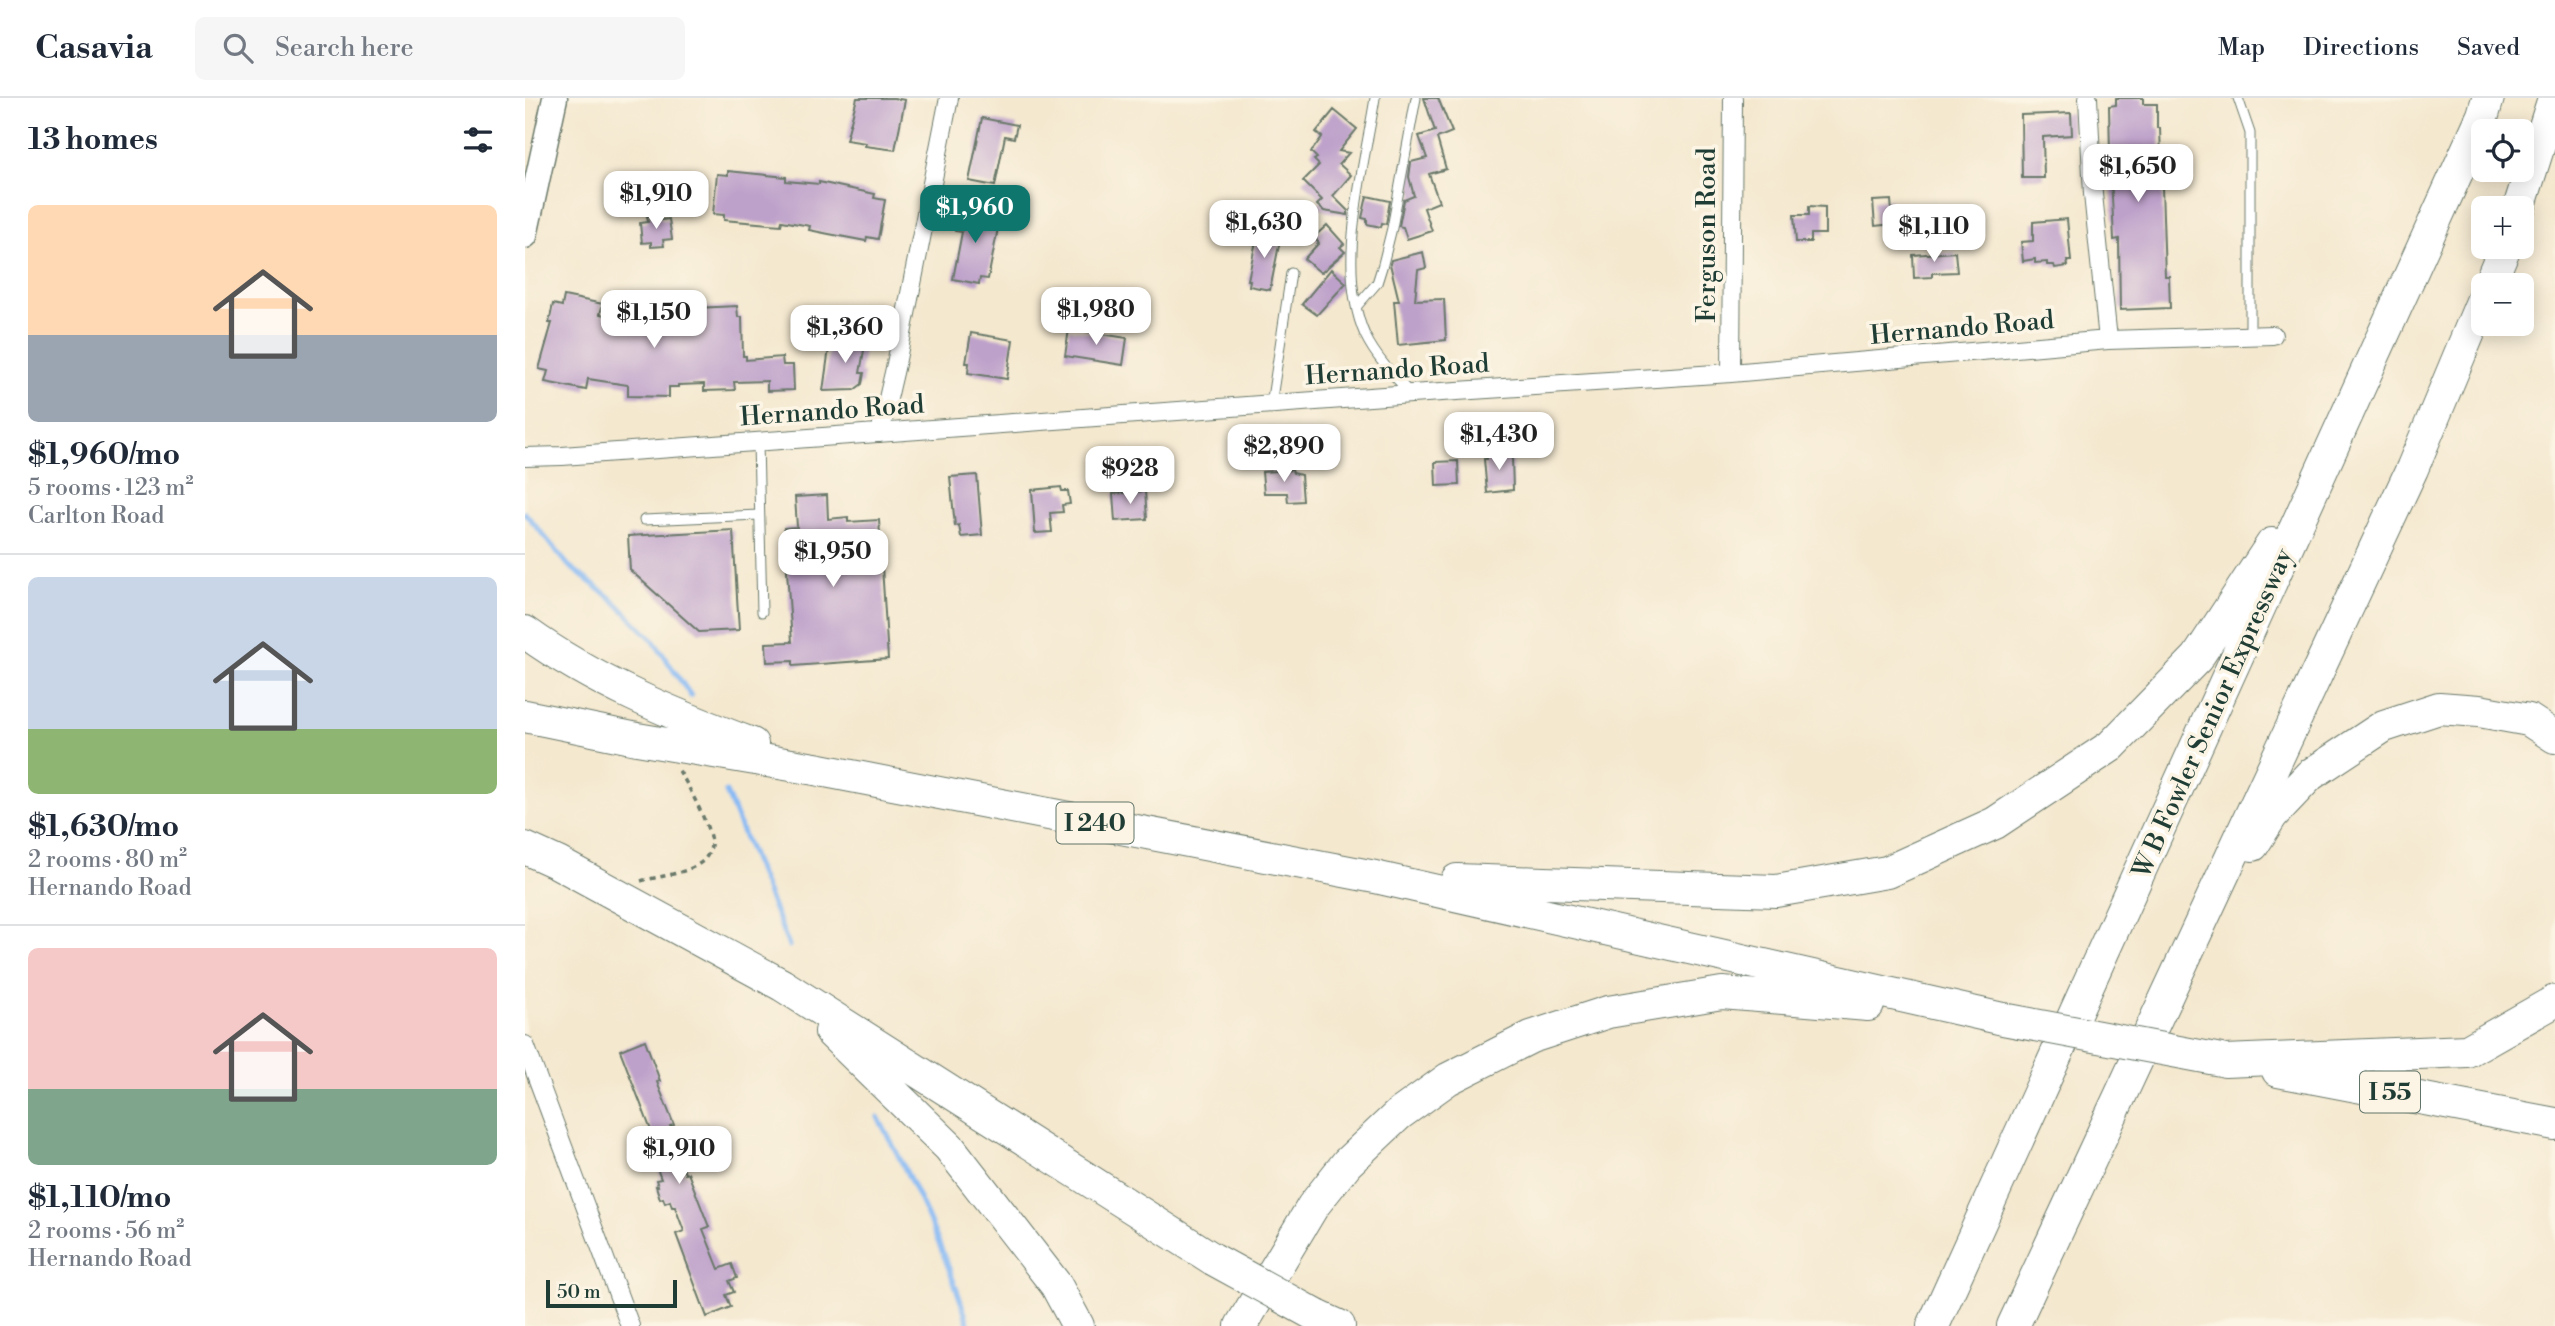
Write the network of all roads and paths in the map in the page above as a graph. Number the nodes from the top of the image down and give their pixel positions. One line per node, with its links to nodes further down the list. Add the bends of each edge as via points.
1 (555, 98): 11 (street)
2 (949, 98): 22 (street)
3 (1375, 98): 13 (lane, via 1355,212 1351,264)
4 (1416, 98): 13 (lane, via 1383,264 1377,283)
5 (1733, 98): 19 (street, Ferguson Road)
6 (2088, 98): 17 (street)
7 (2238, 98): 16 (lane, via 2250,133)
8 (2488, 98): 18 (highway, W B Fowler Senior Expressway)
9 (2554, 98): 10 (highway)
10 (2523, 196)
11 (525, 236)
12 (1291, 273): 21 (lane)
13 (1357, 306): 20 (lane, via 1365,335 1385,367)
14 (2471, 328): 35 (highway, via 2406,482)
15 (2273, 335): 16 (street, Hernando Road)
16 (2250, 336): 17 (street, Hernando Road)
17 (2108, 341): 19 (street, Hernando Road)
18 (2375, 355): 34 (highway, via 2276,537 2197,658 2112,746 1995,823 1887,872 1776,891); 47 (highway, W B Fowler Senior Expressway)
19 (1731, 373): 20 (street, Hernando Road)
20 (1411, 394): 21 (street, Hernando Road)
21 (1271, 405): 22 (street, Hernando Road)
22 (880, 433): 23 (street, Hernando Road)
23 (758, 442): 24 (street, Hernando Road); 25 (lane)
24 (525, 457)
25 (759, 515): 26 (lane); 27 (lane)
26 (643, 520)
27 (762, 612)
28 (525, 632): 32 (highway, via 618,688)
29 (525, 716): 31 (highway, I 240)
30 (2555, 737): 35 (highway, via 2529,720 2439,708 2384,726 2310,775 2272,815 2240,865)
31 (662, 743): 32 (highway, I 240); 36 (path, via 686,782 711,848 703,860 685,870)
32 (815, 769): 34 (highway, I 240)
33 (525, 848): 36 (highway)
34 (1375, 877): 39 (highway)
35 (2217, 889): 48 (highway)
36 (608, 890): 37 (highway)
37 (782, 985): 43 (highway, bridge, via 1213,1259); 45 (highway, via 949,1147 1056,1285)
38 (2555, 1001): 41 (highway, via 2467,1051)
39 (1992, 1017): 41 (highway, I 55, bridge); 46 (highway, via 1722,993 1608,1012 1531,1037 1448,1079 1398,1115 1347,1163 1313,1206)
40 (525, 1045): 44 (street)
41 (2223, 1060): 42 (highway, I 55)
42 (2555, 1124)
43 (1328, 1321)
44 (630, 1326)
45 (1078, 1326)
46 (1241, 1326)
47 (1933, 1326)
48 (2013, 1326)

